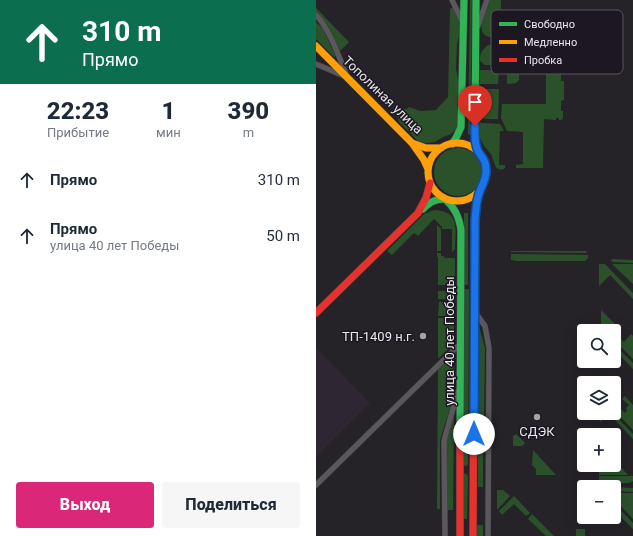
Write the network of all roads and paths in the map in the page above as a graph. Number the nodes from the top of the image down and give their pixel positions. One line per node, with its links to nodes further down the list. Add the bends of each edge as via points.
1 (452, 0): 6 (street)
2 (464, 0): 6 (main road)
3 (476, 0): 7 (main road)
4 (487, 0): 7 (street)
5 (316, 15): 10 (street, via 322,21)
6 (464, 24): 12 (main road, via 461,126)
7 (476, 32): 14 (main road)
8 (316, 46): 10 (main road, Тополиная улица)
9 (316, 64): 10 (street)
10 (347, 77): 11 (main road, Тополиная улица)
11 (412, 143): 13 (main road, Тополиная улица, via 426,148); 15 (main road)
12 (452, 144): 13 (main road); 14 (main road, via 466,144)
13 (440, 148): 15 (main road, via 433,155)
14 (477, 150): 17 (main road, via 485,161 486,168 486,180)
15 (428, 169): 16 (main road)
16 (430, 183): 18 (main road); 19 (main road, via 426,199)
17 (482, 187): 18 (main road, via 473,197 466,200); 20 (main road, улица 40 лет Победы, via 475,219)
18 (445, 199): 19 (main road, via 433,200); 22 (main road, улица 40 лет Победы, via 457,212 461,230)
19 (418, 213): 21 (main road)
20 (474, 311): 25 (main road, улица 40 лет Победы); 30 (street, via 485,326 489,348)
21 (316, 313)
22 (461, 343): 23 (main road, улица 40 лет Победы); 26 (street)
23 (461, 380): 24 (main road, улица 40 лет Победы); 27 (street, via 444,441)
24 (460, 470): 25 (main road); 28 (main road, улица 40 лет Победы)
25 (474, 470): 29 (main road, улица 40 лет Победы)
26 (316, 485)
27 (444, 536)
28 (460, 536)
29 (473, 536)
30 (488, 536)

